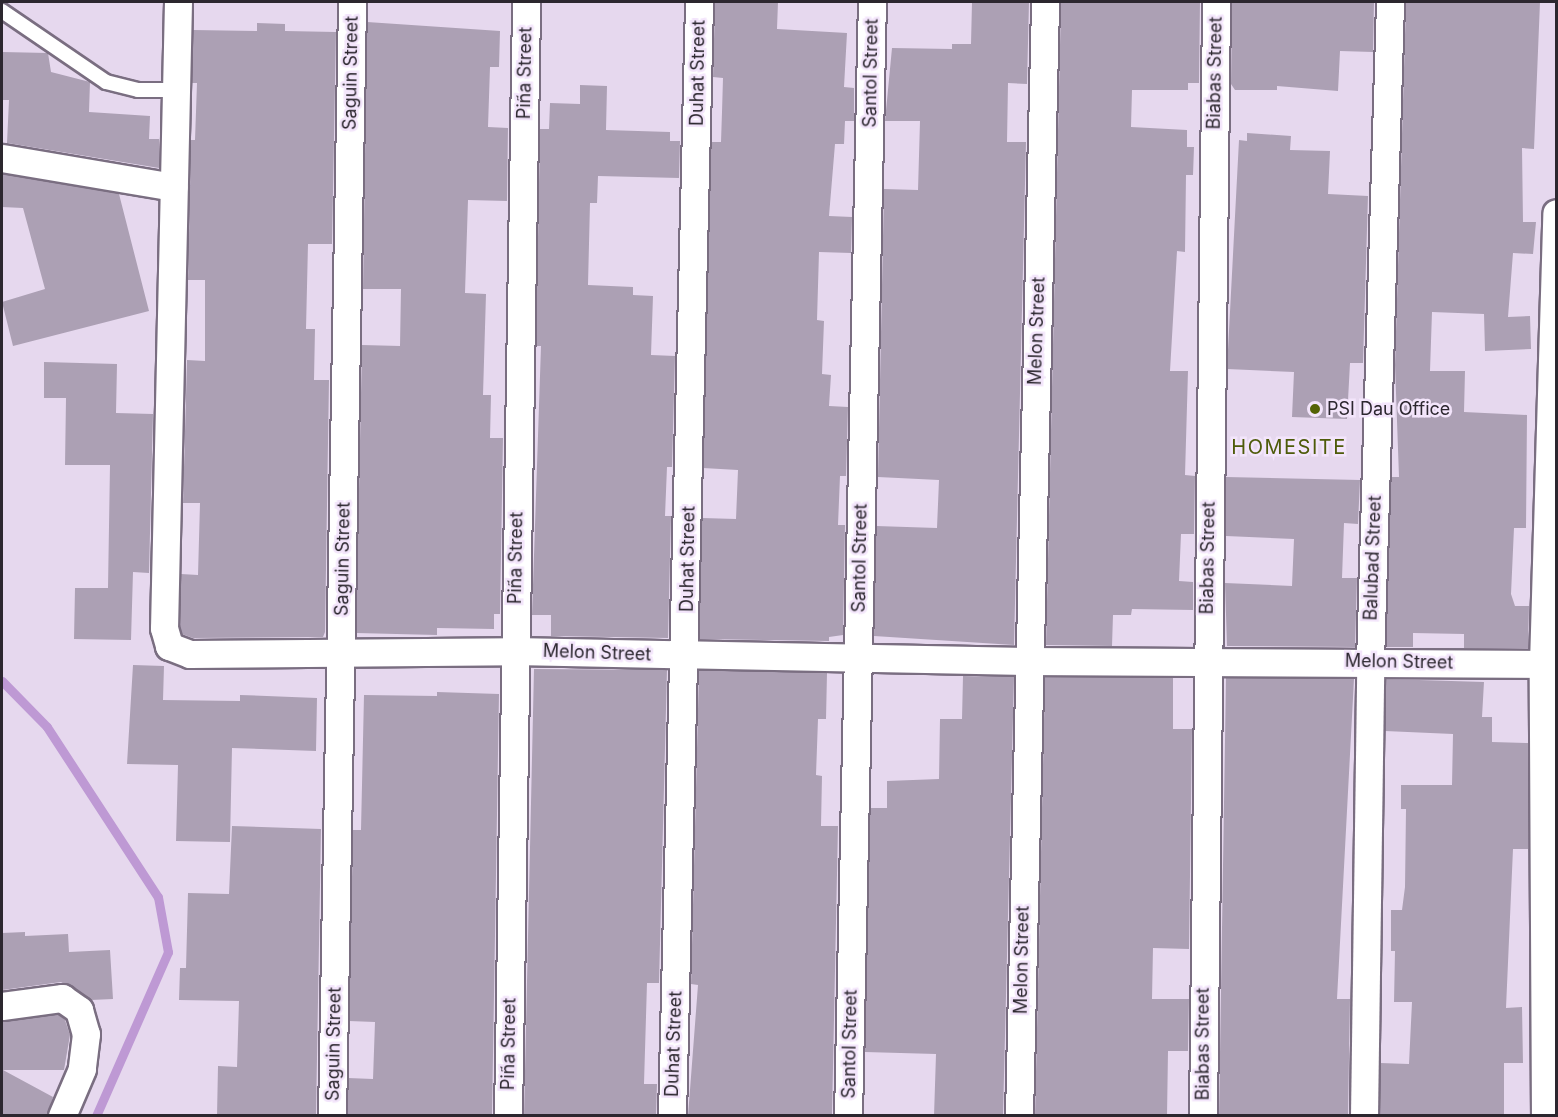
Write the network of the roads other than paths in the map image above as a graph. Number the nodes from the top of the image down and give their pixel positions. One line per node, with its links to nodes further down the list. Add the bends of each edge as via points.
1 (178, 2): 10 (street)
2 (352, 2): 15 (street, Saguin Street)
3 (526, 2): 14 (street, Piña Street)
4 (699, 2): 16 (street, Duhat Street)
5 (872, 2): 17 (street, Santol Street)
6 (1045, 2): 19 (street, Melon Street)
7 (1216, 2): 18 (street, Biabas Street)
8 (1390, 2): 20 (street, Balubad Street)
9 (2, 11): 10 (lane, via 106,82 138,90)
10 (176, 90): 12 (street)
11 (2, 158): 12 (street)
12 (174, 186): 15 (street, Melon Street, via 165,628 169,646 190,654)
13 (1557, 213): 21 (street)
14 (514, 651): 15 (street, Melon Street); 16 (street, Melon Street); 25 (street, Piña Street)
15 (342, 652): 24 (street, Saguin Street)
16 (687, 657): 17 (street, Melon Street); 26 (street, Duhat Street)
17 (857, 658): 19 (street, Melon Street); 27 (street, Santol Street)
18 (1206, 660): 19 (street, Melon Street); 20 (street, Melon Street); 29 (street, Biabas Street)
19 (1026, 661): 28 (street, Melon Street)
20 (1370, 661): 21 (street, Melon Street); 30 (street, Balubad Street)
21 (1550, 664): 31 (street)
22 (2, 1006): 23 (street, via 62,998 80,1010 86,1034 82,1069)
23 (62, 1116)
24 (332, 1116)
25 (508, 1116)
26 (672, 1116)
27 (848, 1116)
28 (1019, 1116)
29 (1203, 1116)
30 (1364, 1116)
31 (1545, 1116)

